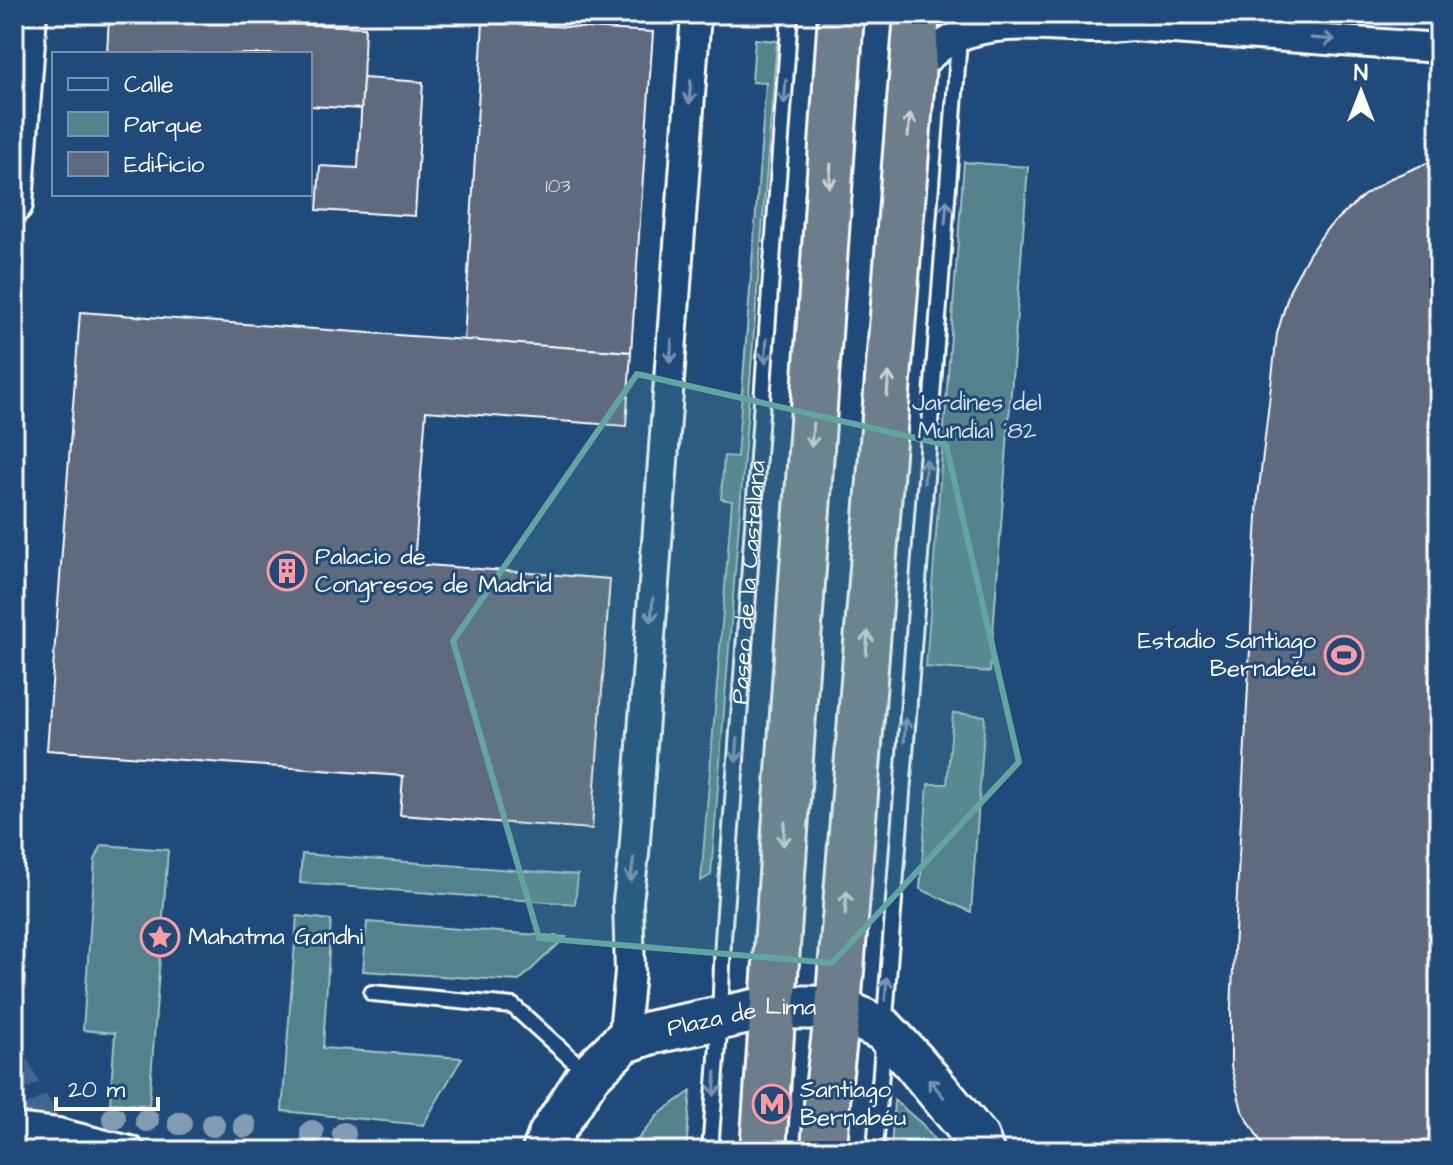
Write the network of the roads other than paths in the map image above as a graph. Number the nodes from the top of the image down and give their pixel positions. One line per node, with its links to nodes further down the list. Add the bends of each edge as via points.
1 (28, 14): 10 (street)
2 (696, 14): 16 (street, one-way to 16, via 628,901 630,972)
3 (790, 14): 14 (lane, Paseo de la Castellana, one-way to 14)
4 (841, 14): 12 (highway, one-way to 12)
5 (917, 14): 9 (highway)
6 (1106, 22): 7 (street); 8 (street, one-way to 8)
7 (960, 25): 9 (street); 15 (lane, one-way to 7)
8 (1439, 48)
9 (913, 71): 13 (highway, one-way to 9)
10 (14, 204)
11 (372, 993): 17 (lane, via 513,1006)
12 (773, 1007): 13 (main road, Plaza de Lima); 14 (main road, Plaza de Lima); 22 (highway)
13 (838, 1008): 15 (main road, Plaza de Lima); 23 (highway)
14 (720, 1018): 16 (main road, Plaza de Lima); 21 (lane, Paseo de la Castellana, one-way to 21)
15 (884, 1030): 24 (lane); 25 (main road, Plaza de Lima, one-way to 15, via 977,1138)
16 (623, 1042): 17 (main road)
17 (589, 1075): 19 (main road)
18 (14, 1128): 20 (street)
19 (540, 1146)
20 (130, 1151)
21 (710, 1151)
22 (763, 1151)
23 (824, 1151)
24 (875, 1151)
25 (982, 1151)

